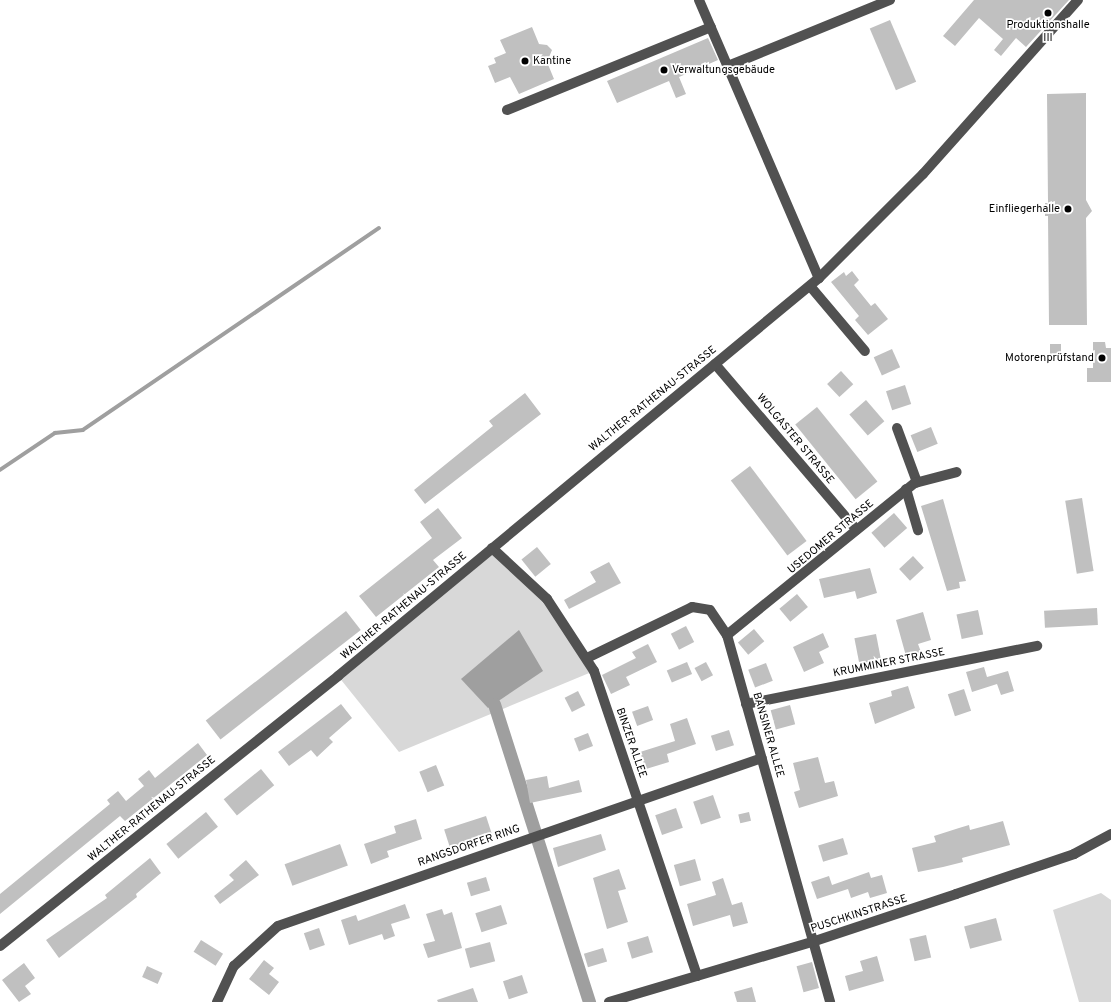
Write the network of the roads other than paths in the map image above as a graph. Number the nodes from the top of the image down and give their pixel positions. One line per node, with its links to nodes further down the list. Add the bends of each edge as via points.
1 (699, 0): 4 (street)
2 (890, 0): 5 (street)
3 (1078, 0): 7 (street, WALTHER-RATHENAU-STRASSE, via 923,174)
4 (711, 27): 5 (street); 6 (street)
5 (728, 66): 7 (street)
6 (507, 110)
7 (819, 278): 8 (street, WALTHER-RATHENAU-STRASSE)
8 (810, 286): 9 (street); 10 (street, WALTHER-RATHENAU-STRASSE)
9 (865, 351)
10 (715, 364): 15 (street, WOLGASTER STRASSE); 17 (street, WALTHER-RATHENAU-STRASSE)
11 (897, 428): 13 (street)
12 (957, 472): 13 (street, USEDOMER STRASSE)
13 (917, 482): 14 (street, USEDOMER STRASSE)
14 (906, 489): 15 (street, USEDOMER STRASSE); 16 (street)
15 (857, 530): 18 (street, USEDOMER STRASSE)
16 (918, 530)
17 (492, 548): 20 (street, BINZER ALLEE, via 547,599); 26 (street, WALTHER-RATHENAU-STRASSE)
18 (727, 635): 20 (street, BANSINER ALLEE, via 710,610 692,607); 21 (street, BANSINER ALLEE)
19 (1037, 646): 21 (street, KRUMMINER STRASSE)
20 (587, 658): 23 (street, BINZER ALLEE)
21 (746, 704): 22 (street, BANSINER ALLEE)
22 (762, 758): 23 (street, RANGSDORFER RING); 25 (street, BANSINER ALLEE)
23 (638, 801): 27 (street, BINZER ALLEE); 28 (street, RANGSDORFER RING, via 278,926 234,966)
24 (1111, 834): 25 (street, PUSCHKINSTRASSE, via 1074,854)
25 (814, 941): 27 (street, PUSCHKINSTRASSE); 30 (street, BANSINER ALLEE)
26 (0, 946)
27 (698, 976): 29 (street, PUSCHKINSTRASSE)
28 (217, 1002)
29 (609, 1002)
30 (830, 1002)

